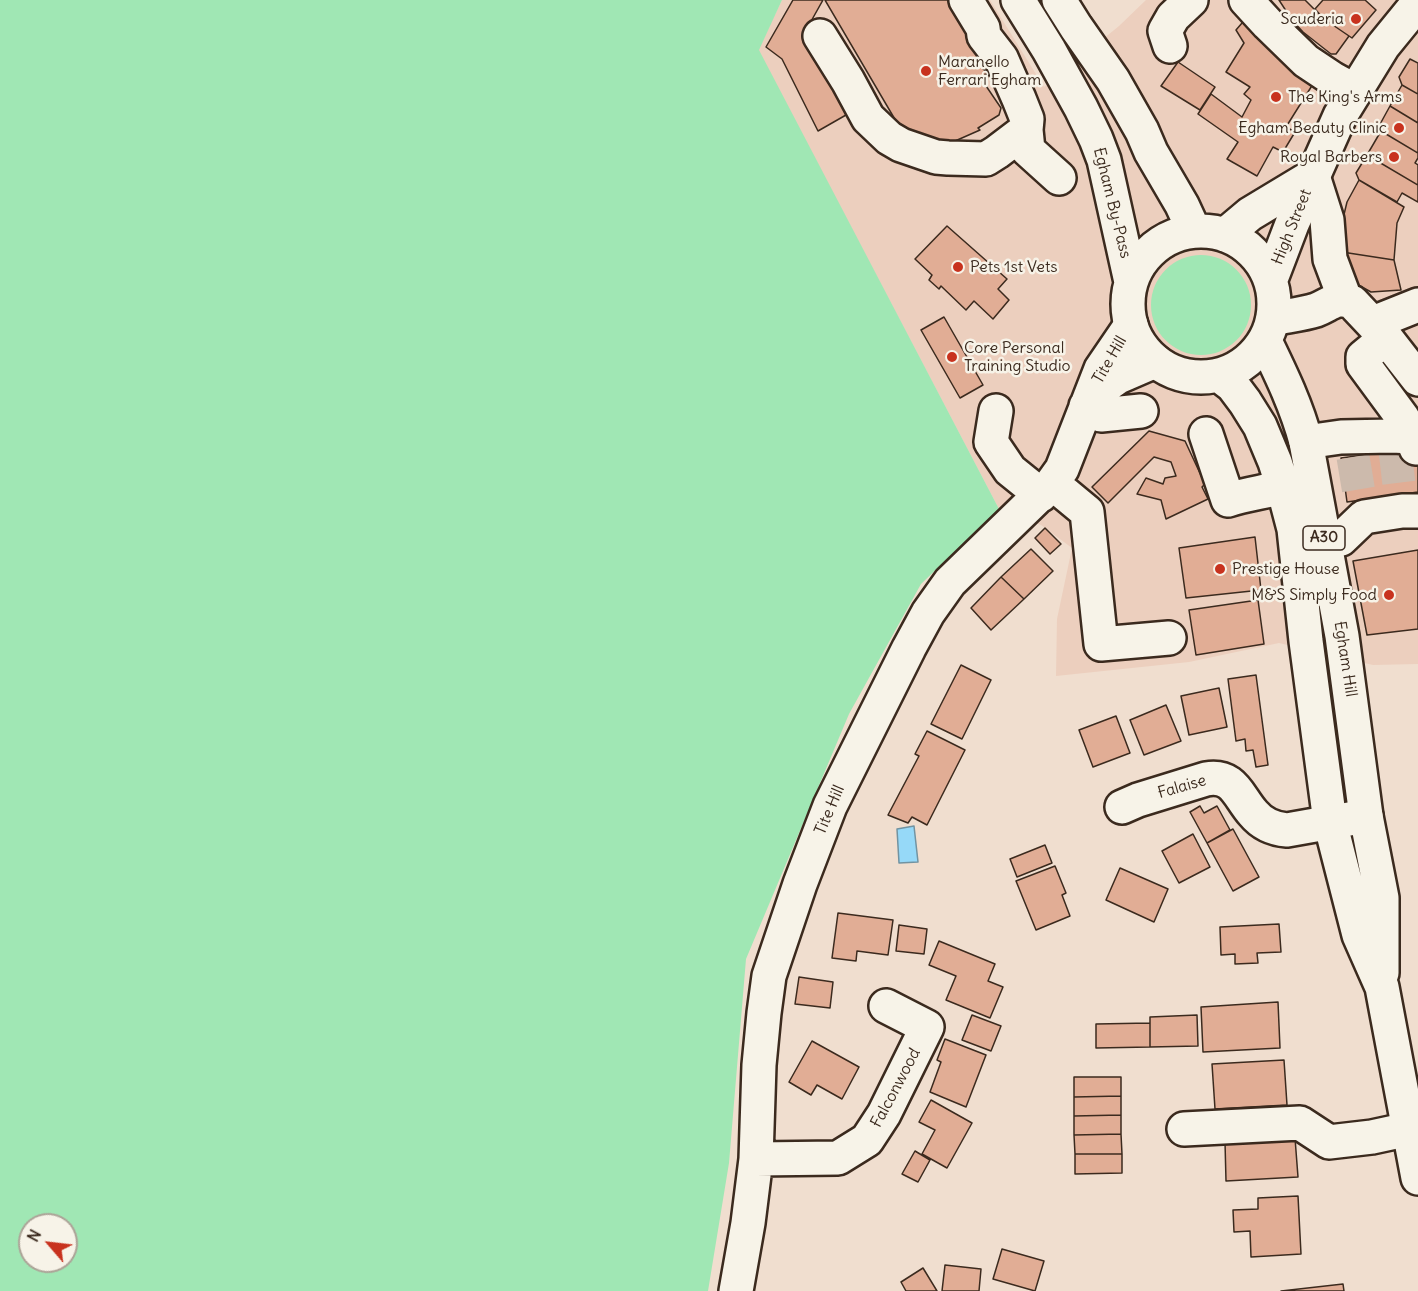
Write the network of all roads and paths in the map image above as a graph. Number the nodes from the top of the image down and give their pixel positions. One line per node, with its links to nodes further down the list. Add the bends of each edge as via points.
1 (966, 0): 9 (main road)
2 (1059, 0): 14 (main road, via 1113,80 1182,205)
3 (1191, 0): 8 (main road, via 1165,31)
4 (1246, 0): 10 (main road, via 1306,61)
5 (1418, 3): 10 (main road, High Street, via 1383,46)
6 (1023, 9): 9 (main road); 15 (main road, Egham By-Pass, via 1092,129 1113,196)
7 (820, 36): 11 (main road, via 868,118 902,145 936,157 986,159)
8 (1170, 46)
9 (992, 47): 11 (main road, via 1019,99 1027,119)
10 (1355, 91): 12 (main road, High Street)
11 (1026, 130): 13 (main road, via 1028,150)
12 (1313, 176): 14 (main road, High Street); 16 (main road, via 1328,220); 18 (main road, High Street, via 1292,224)
13 (1059, 178)
14 (1210, 233): 15 (main road, via 1179,234 1165,241 1139,265); 18 (main road, via 1239,242 1260,261)
15 (1131, 282): 19 (main road)
16 (1338, 300): 18 (main road, via 1316,295); 20 (main road, via 1352,302)
17 (1418, 305): 20 (main road)
18 (1271, 308): 22 (main road, via 1255,354); 28 (main road, Egham Hill / A30, via 1286,386)
19 (1131, 325): 21 (main road, via 1141,346); 24 (main road, Tite Hill, via 1101,369)
20 (1379, 331): 23 (main road); 28 (main road, via 1363,357 1363,364 1410,430 1383,444 1341,437)
21 (1155, 360): 22 (main road, via 1185,376); 24 (main road, Tite Hill, via 1118,377)
22 (1220, 376): 29 (main road, Egham Hill / A30, via 1233,386 1260,426)
23 (1418, 379)
24 (1088, 401): 26 (main road, via 1101,415); 30 (main road, Tite Hill, via 1062,469)
25 (996, 411): 30 (main road, via 991,442 1010,470)
26 (1141, 411)
27 (1206, 434): 29 (main road, via 1228,500)
28 (1306, 442): 32 (main road, Egham Hill / A30)
29 (1283, 487): 36 (main road, Egham Hill / A30, via 1294,529)
30 (1046, 489): 33 (main road, via 1087,512 1101,644); 41 (main road, Tite Hill, via 950,582 928,614 830,806 769,976 760,1054)
31 (1386, 506): 32 (main road, via 1341,539)
32 (1324, 541): 35 (main road, Egham Hill / A30, via 1342,636)
33 (1169, 638)
34 (1122, 807): 36 (main road, Falaise, via 1215,777 1231,784 1253,814 1277,829)
35 (1366, 816): 36 (main road, Falaise); 37 (main road, Egham Hill / A30, via 1382,898)
36 (1330, 822): 37 (main road, Egham Hill / A30, via 1359,935)
37 (1382, 987): 40 (main road, Egham Hill / A30)
38 (886, 1006): 41 (main road, Falconwood, via 931,1018 867,1140 838,1158)
39 (1184, 1129): 40 (main road, via 1300,1123 1329,1142)
40 (1409, 1129): 42 (main road, Egham Hill / A30)
41 (756, 1159): 43 (main road, Tite Hill)
42 (1418, 1178)
43 (736, 1291)

